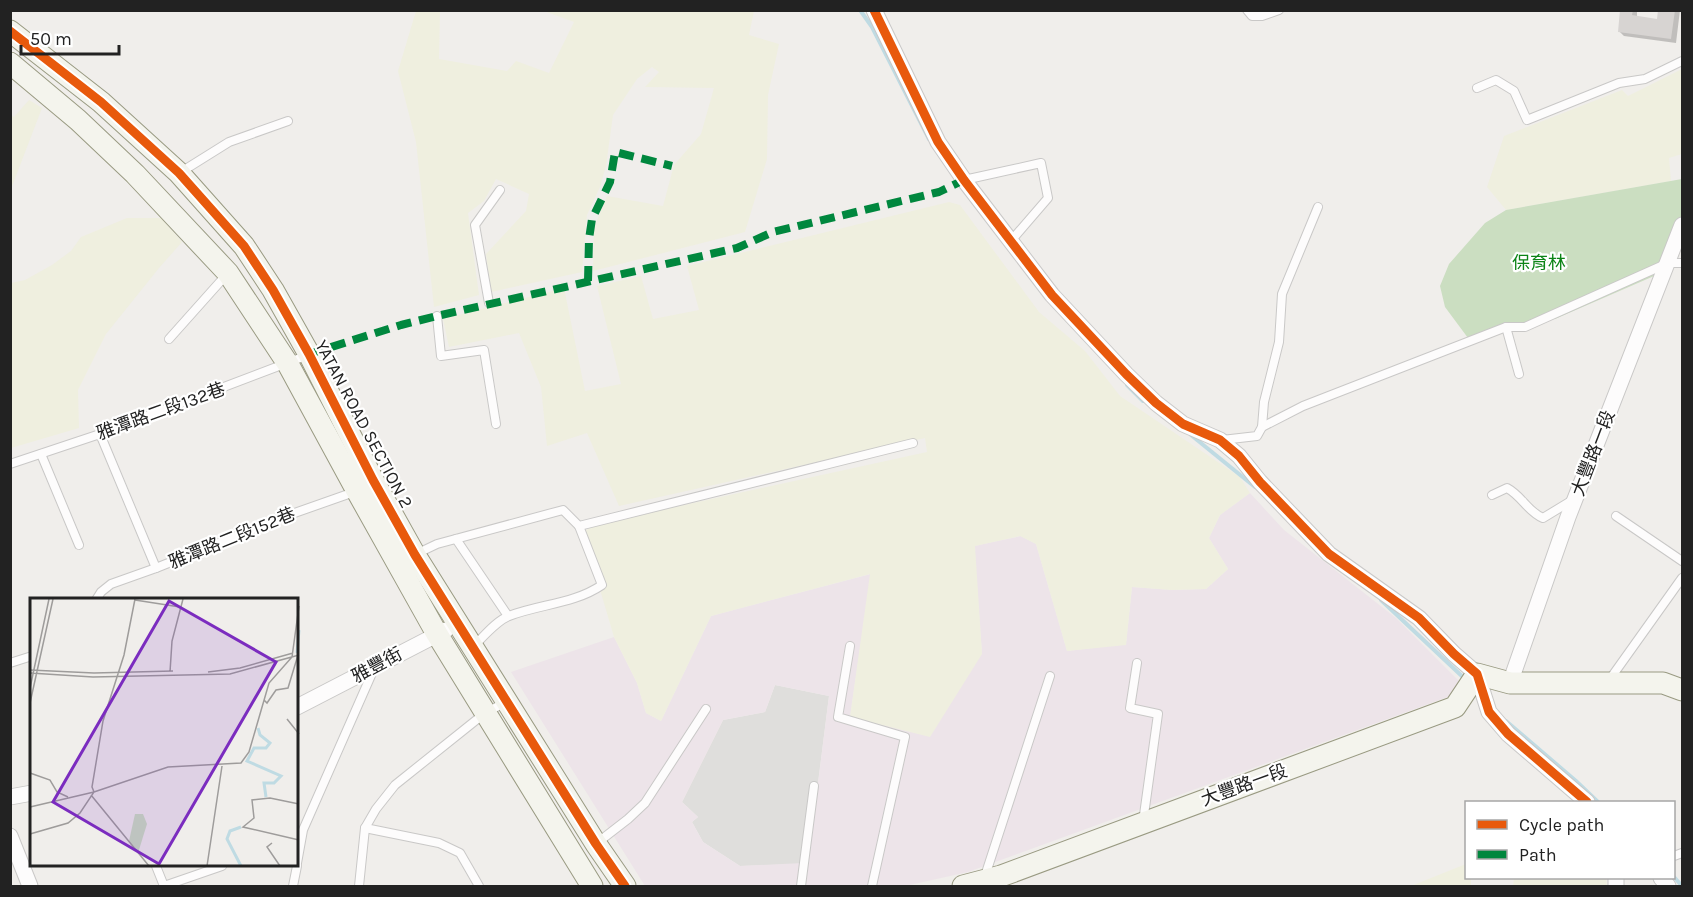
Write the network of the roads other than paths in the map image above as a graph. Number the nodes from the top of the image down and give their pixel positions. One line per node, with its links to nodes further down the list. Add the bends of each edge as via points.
1 (874, 10): 10 (street, via 938,142)
2 (1247, 10): 3 (lane, via 1252,16 1262,16)
3 (1279, 10)
4 (10, 31): 9 (street, YATAN ROAD SECTION 2, via 100,102)
5 (1683, 61): 7 (lane, via 1527,120 1514,91 1496,80)
6 (10, 63): 16 (street, YATAN ROAD SECTION 2, via 135,174)
7 (1477, 88)
8 (288, 122): 9 (lane, via 229,142)
9 (179, 173): 21 (street, YATAN ROAD SECTION 2, via 244,246)
10 (964, 180): 14 (street); 14 (lane, via 1041,163 1048,198)
11 (500, 190): 17 (lane, via 475,225)
12 (1318, 207): 25 (lane, via 1282,294 1279,342)
13 (1683, 225): 15 (street, 大豐路一段)
14 (1010, 242): 27 (street, via 1052,295 1148,395 1183,424)
15 (1675, 263): 19 (lane, via 1526,327); 33 (street, 大豐路一段)
16 (228, 273): 20 (lane); 22 (street, YATAN ROAD SECTION 2)
17 (489, 303)
18 (436, 316): 24 (lane, via 441,356 484,350)
19 (1506, 327): 23 (lane); 25 (lane, via 1303,406)
20 (169, 339)
21 (309, 354): 22 (lane, 雅潭路二段132巷); 31 (street, YATAN ROAD SECTION 2)
22 (288, 364): 26 (lane, 雅潭路二段132巷); 31 (street, YATAN ROAD SECTION 2)
23 (1519, 374)
24 (496, 424)
25 (1262, 427): 27 (lane, via 1257,436)
26 (100, 434): 29 (lane, 雅潭路二段132巷); 40 (lane)
27 (1220, 440): 52 (street, via 1329,554 1419,618)
28 (913, 443): 35 (lane)
29 (41, 454): 30 (lane, 雅潭路二段132巷); 37 (lane)
30 (10, 464)
31 (365, 486): 38 (street, YATAN ROAD SECTION 2); 40 (lane, 雅潭路二段152巷); 45 (street, YATAN ROAD SECTION 2)
32 (1492, 495): 33 (lane, via 1507,488 1543,518)
33 (1575, 499): 55 (street, 大豐路一段)
34 (1616, 516): 39 (lane)
35 (579, 526): 36 (lane, via 563,510); 43 (lane, via 602,585 585,595)
36 (456, 539): 38 (lane); 43 (lane)
37 (79, 545)
38 (415, 555): 44 (street, YATAN ROAD SECTION 2)
39 (1683, 561)
40 (156, 568): 42 (lane, 雅潭路二段152巷, via 111,584)
41 (1683, 578): 54 (lane)
42 (97, 598)
43 (508, 616): 47 (lane)
44 (458, 624): 45 (street, 雅豐街); 47 (street, YATAN ROAD SECTION 2)
45 (437, 634): 51 (street, 雅豐街); 60 (street, YATAN ROAD SECTION 2)
46 (850, 646): 82 (lane, via 838,717 905,737)
47 (473, 647): 57 (street, YATAN ROAD SECTION 2)
48 (30, 657): 49 (lane)
49 (10, 663)
50 (1137, 663): 65 (lane, via 1130,708 1158,714)
51 (375, 667): 58 (street, 雅豐街); 69 (lane, via 303,830)
52 (1477, 674): 55 (street); 64 (street, via 1489,712 1508,734); 65 (street, 大豐路一段, via 1455,707)
53 (1050, 676): 73 (lane)
54 (1607, 682): 55 (street); 56 (street, via 1663,683)
55 (1510, 683)
56 (1683, 690)
57 (508, 701): 60 (lane); 68 (street, YATAN ROAD SECTION 2)
58 (298, 706)
59 (706, 709): 68 (lane, via 645,802)
60 (485, 713): 66 (lane, via 395,785); 79 (street, YATAN ROAD SECTION 2)
61 (814, 786): 81 (lane)
62 (30, 793): 63 (street)
63 (10, 797)
64 (1586, 801)
65 (1143, 823): 73 (street, 大豐路一段)
66 (365, 828): 77 (lane); 78 (lane, via 439,843 460,853)
67 (10, 837): 74 (street)
68 (596, 844): 80 (street, YATAN ROAD SECTION 2)
69 (298, 858)
70 (156, 867): 75 (lane)
71 (219, 867): 75 (lane)
72 (296, 867): 76 (lane)
73 (988, 882)
74 (30, 886)
75 (164, 886)
76 (293, 886)
77 (359, 886)
78 (479, 886)
79 (592, 886)
80 (625, 886)
81 (801, 886)
82 (872, 886)

